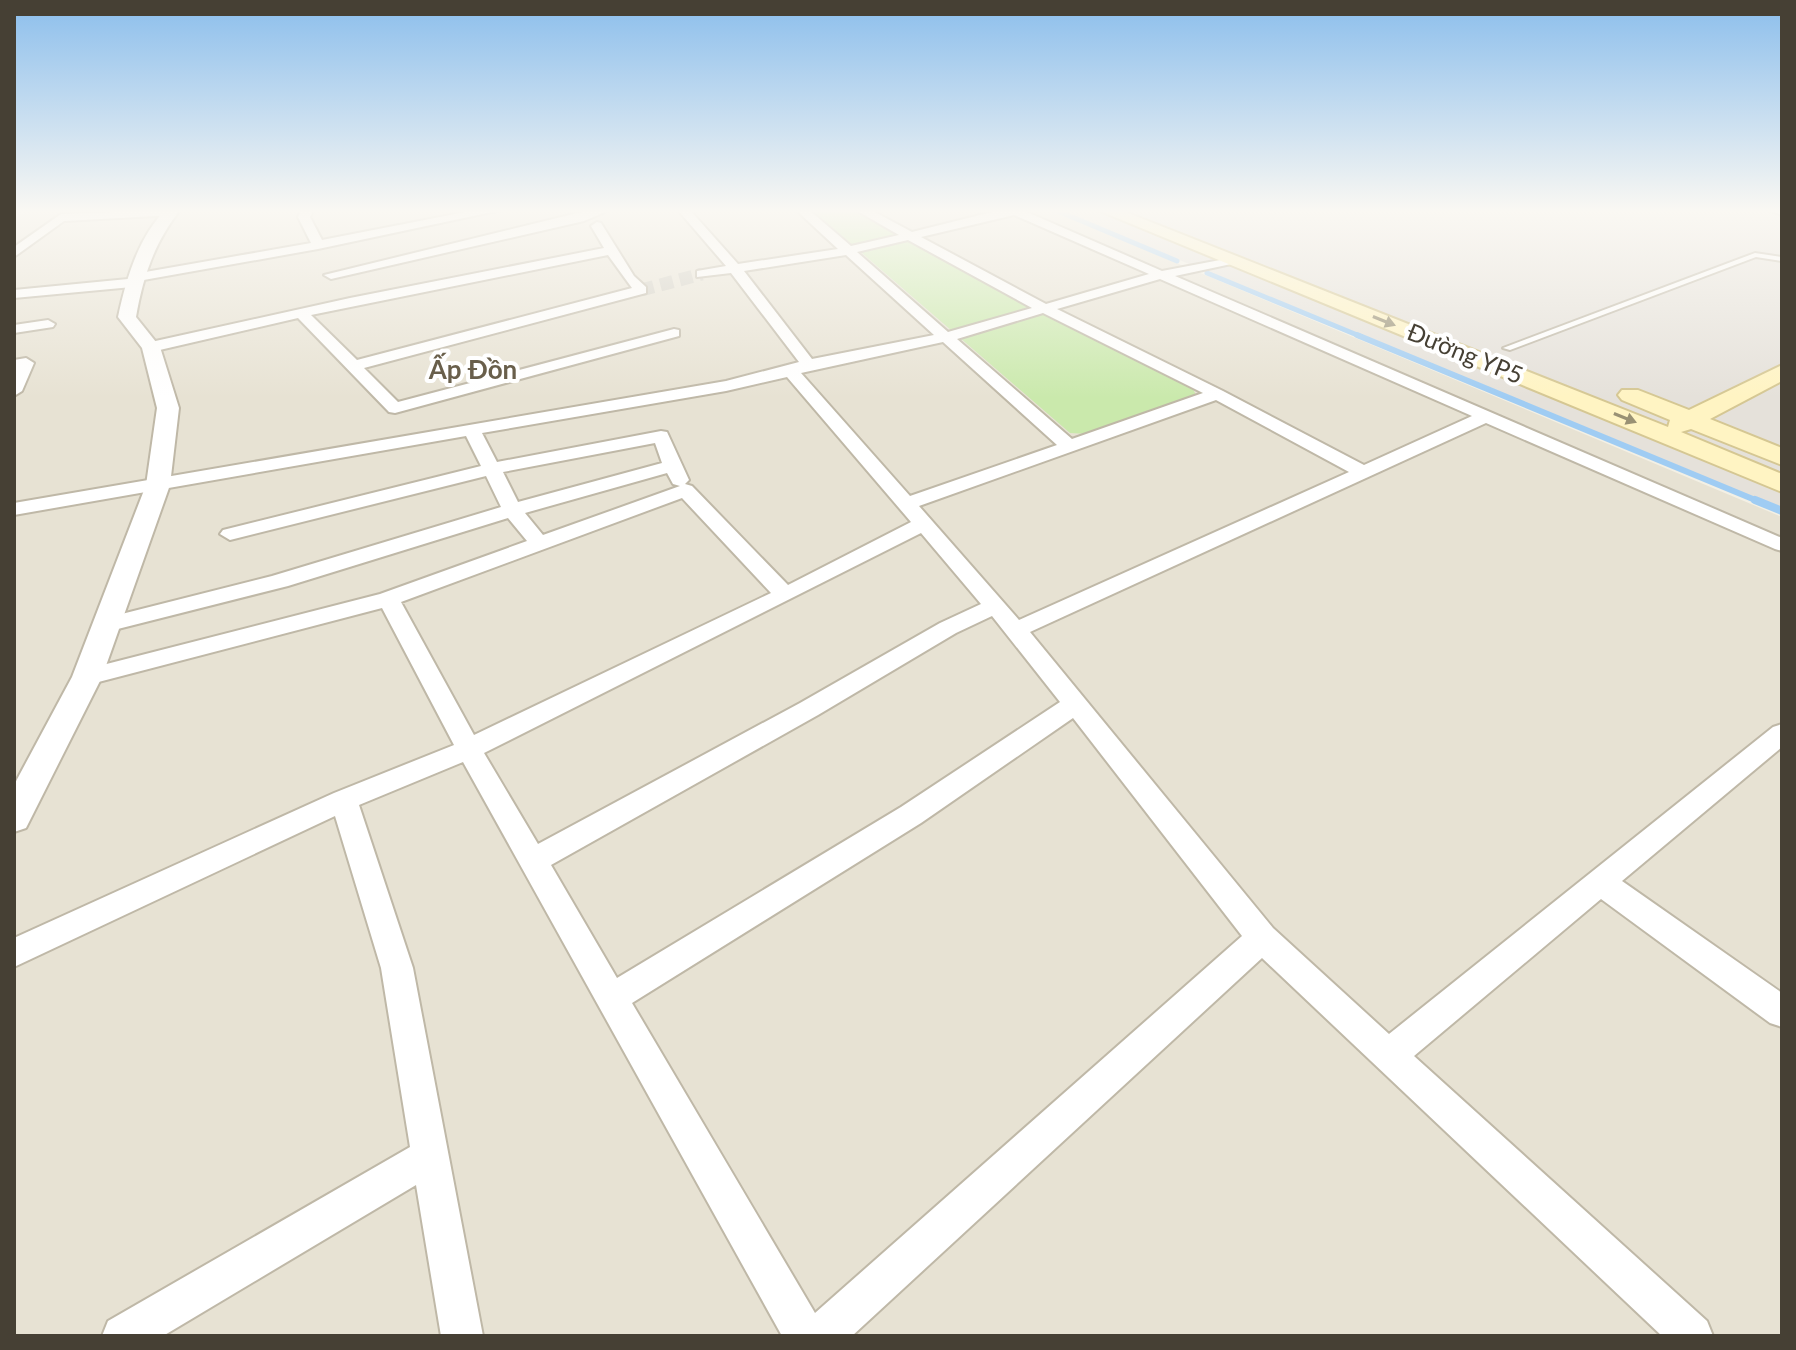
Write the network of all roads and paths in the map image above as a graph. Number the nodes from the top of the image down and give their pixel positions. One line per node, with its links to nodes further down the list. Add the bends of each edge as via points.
1 (138, 272): 18 (street)
2 (309, 272): 18 (street)
3 (328, 272): 21 (street)
4 (340, 272): 5 (street, via 457,283)
5 (509, 272)
6 (625, 272): 30 (street, via 641,290)
7 (715, 272): 16 (street)
8 (737, 272): 31 (street)
9 (871, 272): 25 (street)
10 (977, 272): 20 (street)
11 (1153, 272): 17 (street)
12 (1174, 272): 17 (street)
13 (1261, 272): 39 (main road, Đường YP5, one-way to 39)
14 (1307, 272): 27 (main road, Đường YP5)
15 (1710, 272): 27 (lane)
16 (702, 274)
17 (1160, 275): 20 (street); 36 (street)
18 (133, 281): 19 (street); 26 (street, via 127,317)
19 (14, 294)
20 (1045, 309): 25 (street); 35 (street)
21 (301, 313): 26 (street); 30 (street)
22 (48, 324): 23 (street)
23 (14, 329)
24 (674, 333): 30 (street, via 395,408)
25 (946, 337): 31 (street); 40 (street)
26 (151, 347): 46 (street, via 168,408)
27 (1507, 348): 28 (main road, Đường YP5)
28 (1534, 359)
29 (14, 365): 34 (street, via 26,363)
30 (354, 366)
31 (799, 367): 38 (street, via 726,386); 48 (street)
32 (1782, 372): 37 (main road)
33 (1615, 390): 37 (main road)
34 (14, 391)
35 (1217, 394): 40 (street); 44 (street)
36 (1487, 416): 44 (street); 54 (street)
37 (1692, 419): 39 (main road); 41 (main road)
38 (472, 430): 43 (street); 46 (street)
39 (1662, 433): 45 (main road, Đường YP5)
40 (1069, 446): 48 (street)
41 (1782, 457)
42 (672, 466): 43 (street, via 661,436); 47 (street); 50 (street)
43 (492, 469): 50 (street); 52 (street)
44 (1364, 472): 59 (street)
45 (1782, 484)
46 (158, 485): 49 (street); 58 (street)
47 (685, 490): 53 (street); 55 (street)
48 (907, 504): 51 (street)
49 (14, 509)
50 (512, 510): 53 (street); 58 (street, via 280,581)
51 (924, 523): 55 (street); 57 (street)
52 (230, 534)
53 (540, 544): 56 (street)
54 (1782, 545)
55 (785, 595): 63 (street)
56 (388, 599): 60 (street); 63 (street)
57 (995, 606): 59 (street); 66 (street)
58 (106, 625): 60 (street)
59 (1016, 630): 61 (street)
60 (87, 677): 65 (street)
61 (1076, 704): 68 (street); 70 (street, via 911,815)
62 (1782, 733): 67 (street)
63 (469, 749): 64 (street); 66 (street)
64 (344, 800): 69 (street); 73 (street, via 397,968)
65 (14, 818)
66 (533, 861): 70 (street)
67 (1600, 882): 71 (street); 72 (street)
68 (1262, 938): 72 (street); 77 (street)
69 (14, 953)
70 (612, 998): 76 (street)
71 (1782, 1012)
72 (1389, 1055): 78 (street)
73 (430, 1156): 74 (street); 75 (street)
74 (123, 1336)
75 (462, 1336)
76 (805, 1336)
77 (821, 1336)
78 (1692, 1336)

